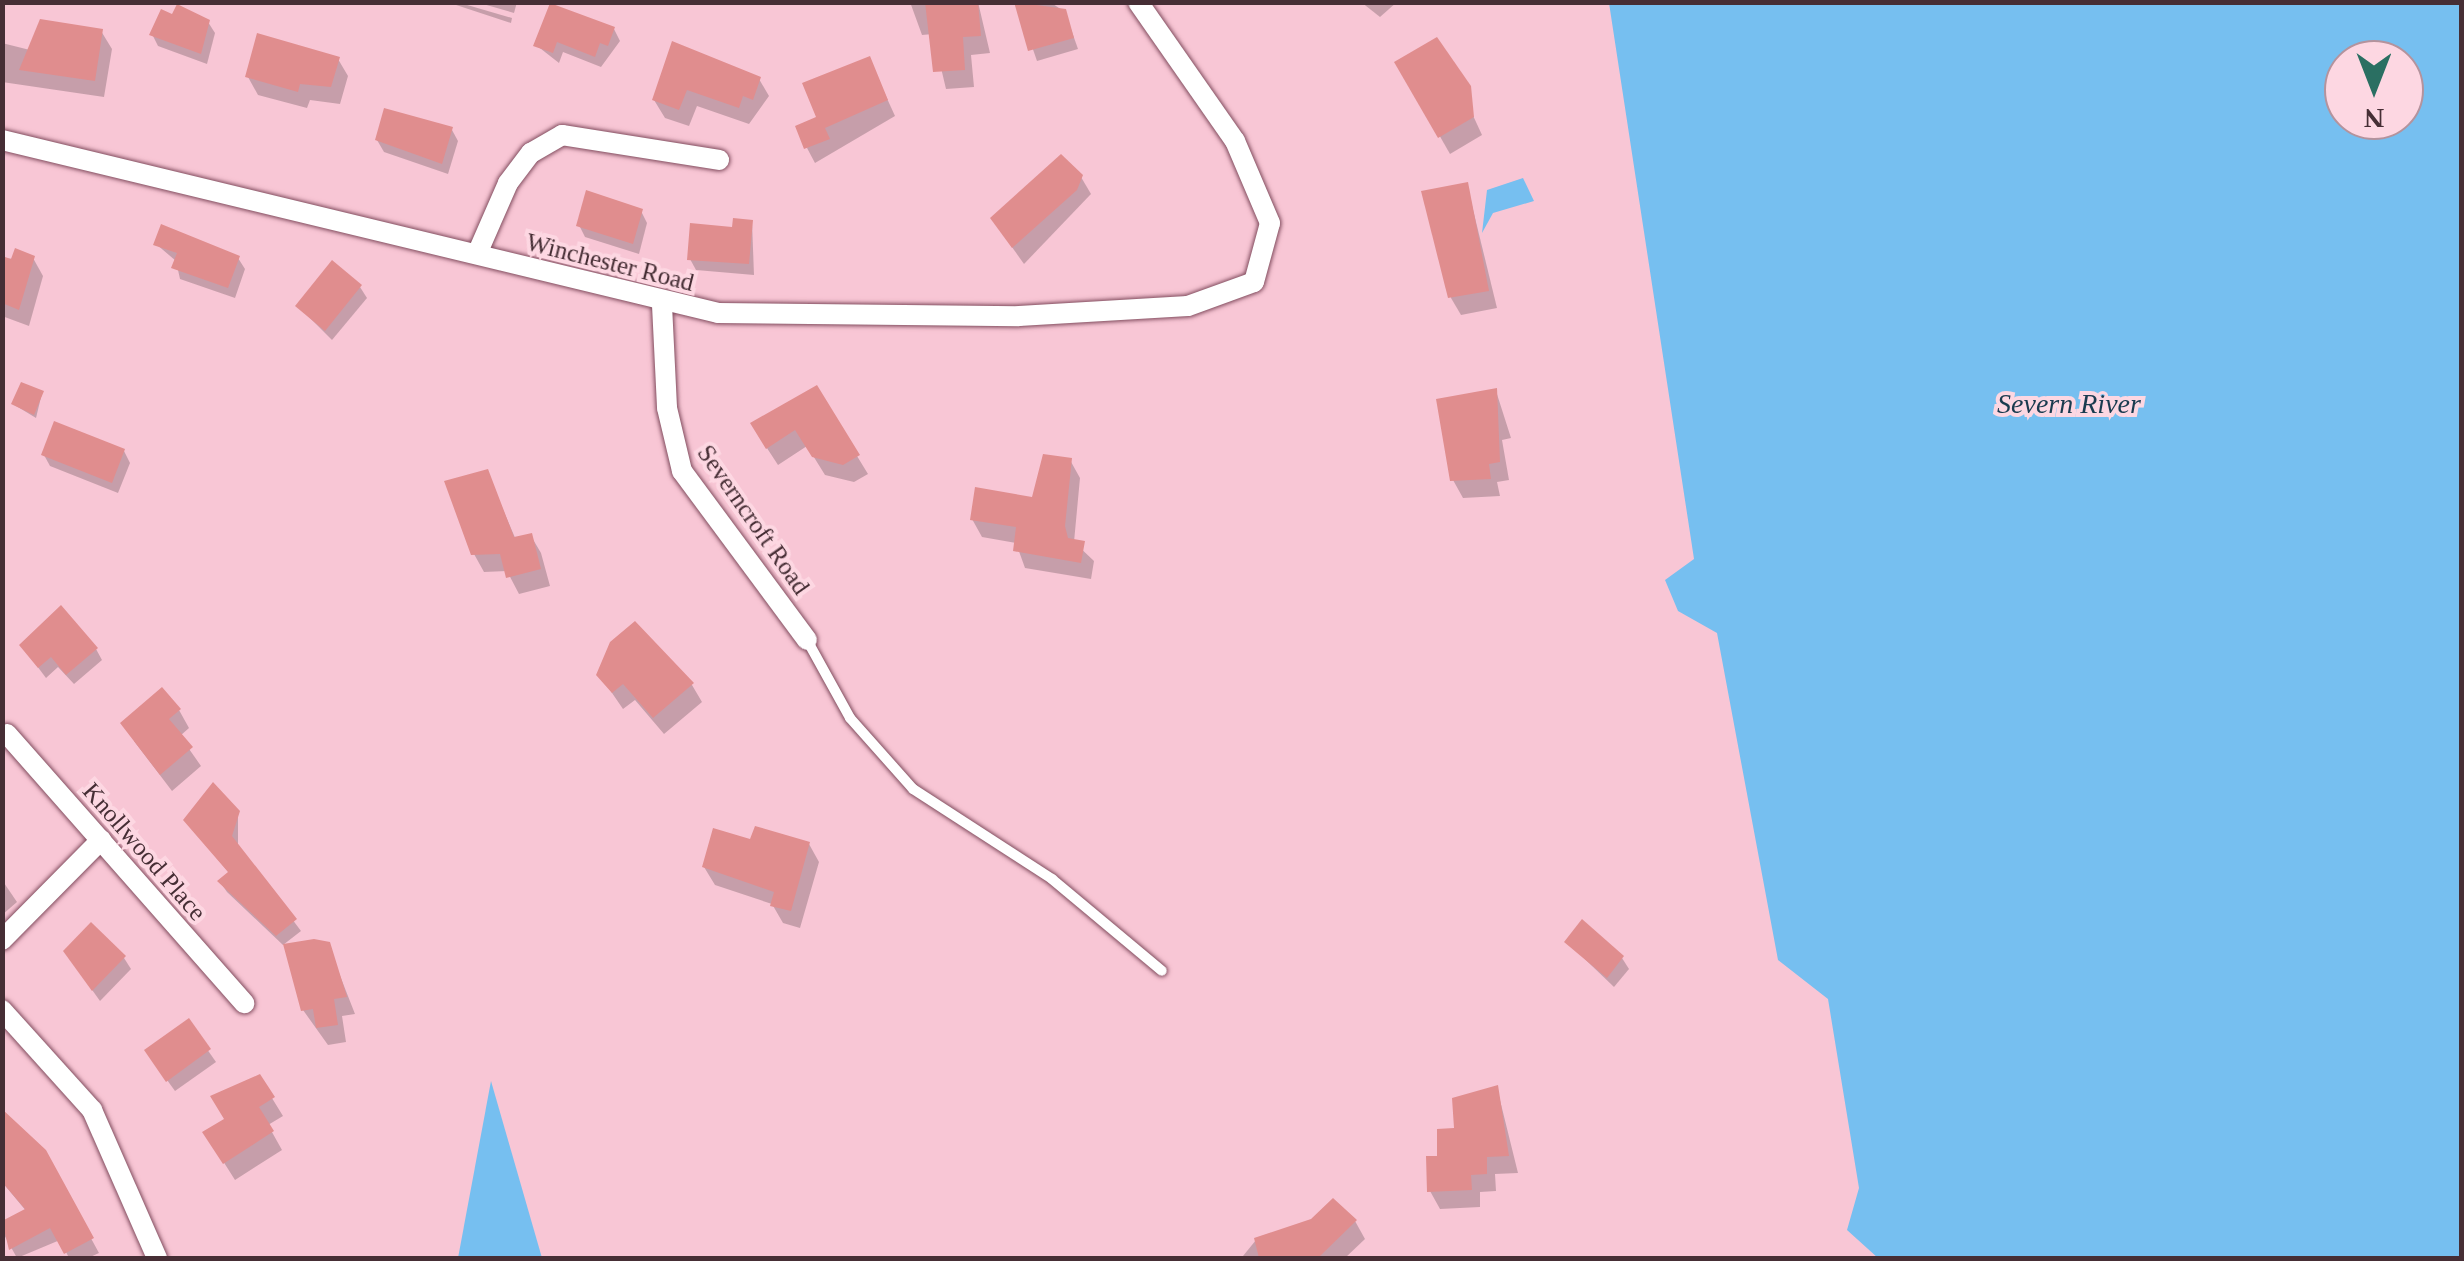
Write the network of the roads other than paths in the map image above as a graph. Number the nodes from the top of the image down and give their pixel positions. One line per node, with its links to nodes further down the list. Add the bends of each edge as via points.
1 (1138, 2): 5 (street, Winchester Road, via 1262,192 1266,264 1236,293 1188,306 781,316)
2 (2, 140): 4 (street, Winchester Road)
3 (719, 160): 4 (street, via 562,136 531,153 508,183)
4 (477, 254): 5 (street, Winchester Road)
5 (662, 305): 6 (street, Severncroft Road, via 667,408 682,471)
6 (807, 640): 10 (lane, via 850,718 913,790 1052,879)
7 (7, 734): 8 (street, Knollwood Place)
8 (101, 840): 9 (street); 11 (street, Knollwood Place)
9 (2, 940)
10 (1162, 971)
11 (244, 1003)
12 (2, 1010): 13 (street, via 92,1110)
13 (157, 1258)

